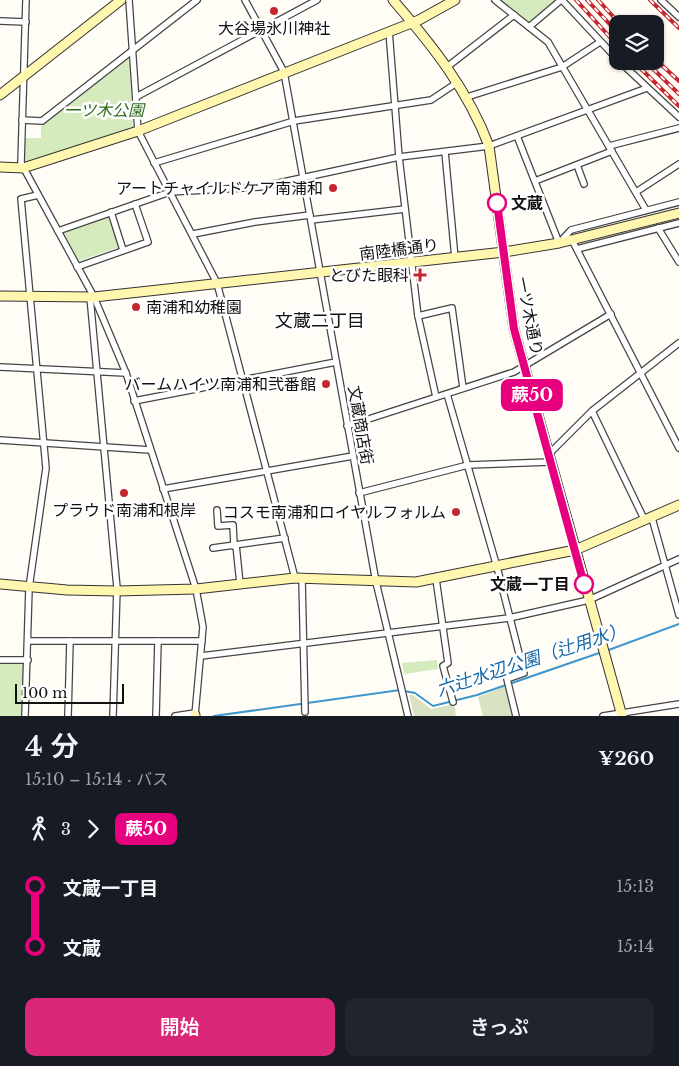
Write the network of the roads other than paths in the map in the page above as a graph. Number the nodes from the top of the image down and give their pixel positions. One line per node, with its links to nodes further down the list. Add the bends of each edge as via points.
1 (26, 0): 15 (street)
2 (121, 0): 27 (street)
3 (129, 0): 21 (street)
4 (197, 0): 21 (street)
5 (245, 0): 18 (street, 文蔵商店街)
6 (317, 0): 18 (street)
7 (393, 0): 16 (street, 一ツ木通り)
8 (456, 0): 16 (street)
9 (495, 0): 12 (street)
10 (562, 0): 17 (street); 20 (street)
11 (661, 0): 13 (street)
12 (514, 14): 17 (street); 24 (street)
13 (678, 15)
14 (0, 21): 15 (street)
15 (26, 22): 27 (street)
16 (412, 22): 19 (street); 24 (street, 一ツ木通り)
17 (529, 27): 23 (street, via 548,42)
18 (262, 30): 26 (street, 文蔵商店街); 31 (street)
19 (389, 31): 26 (street); 33 (street)
20 (600, 42): 22 (street); 23 (street)
21 (133, 50): 31 (street); 36 (street, via 42,121)
22 (609, 52)
23 (562, 66): 32 (street); 34 (street)
24 (447, 67): 28 (street, 一ツ木通り)
25 (628, 70): 29 (street)
26 (284, 72): 37 (street, 文蔵商店街); 39 (street)
27 (23, 77): 30 (street); 36 (street)
28 (458, 82): 32 (street, 一ツ木通り); 33 (street, via 432,100)
29 (647, 88): 34 (street); 35 (street)
30 (0, 95)
31 (136, 97): 39 (street)
32 (467, 97): 41 (street, 一ツ木通り)
33 (395, 105): 37 (street); 44 (street)
34 (588, 111): 40 (street); 42 (street)
35 (679, 117)
36 (22, 120): 49 (street)
37 (294, 121): 45 (street); 50 (street, 文蔵商店街)
38 (679, 128): 42 (street)
39 (138, 131): 45 (street); 49 (street)
40 (517, 136): 41 (street); 51 (street)
41 (489, 146): 43 (street); 71 (street, 一ツ木通り)
42 (610, 148): 47 (street); 54 (street)
43 (446, 152): 44 (street); 72 (street)
44 (399, 157): 50 (street); 58 (street)
45 (154, 163): 53 (street)
46 (679, 164): 54 (street)
47 (576, 165): 51 (street); 52 (street)
48 (0, 167): 49 (street)
49 (23, 168): 55 (street)
50 (304, 177): 53 (street, via 260,187); 62 (street, 文蔵商店街)
51 (535, 181): 68 (street)
52 (584, 184)
53 (170, 192): 57 (street); 66 (street)
54 (636, 192): 59 (street)
55 (38, 195): 65 (street); 79 (street, via 21,199)
56 (679, 202): 59 (street)
57 (135, 204): 60 (street); 70 (street, via 148,242)
58 (405, 210): 62 (street); 74 (street)
59 (646, 210): 68 (street, via 571,230)
60 (111, 212): 65 (street); 70 (street)
61 (679, 213): 67 (street, 南陸橋通り)
62 (311, 218): 66 (street, via 254,222); 76 (street, 文蔵商店街)
63 (679, 223): 64 (street)
64 (658, 228): 69 (street); 73 (street)
65 (58, 231): 75 (street)
66 (193, 234): 77 (street)
67 (572, 240): 68 (street, 南陸橋通り); 69 (street)
68 (559, 243): 71 (street, 南陸橋通り)
69 (577, 249): 81 (street)
70 (123, 250): 75 (street)
71 (504, 252): 72 (street, 南陸橋通り); 85 (street, 一ツ木通り, via 513,320)
72 (455, 258): 74 (street, 南陸橋通り)
73 (679, 262)
74 (411, 263): 76 (street, 南陸橋通り); 82 (street)
75 (77, 267): 80 (street)
76 (320, 273): 77 (street, 南陸橋通り); 84 (street, 文蔵商店街)
77 (217, 283): 80 (street, 南陸橋通り); 91 (street)
78 (0, 296): 79 (street, 南陸橋通り)
79 (30, 296): 80 (street, 南陸橋通り); 87 (street)
80 (92, 297): 88 (street); 89 (street)
81 (611, 314): 85 (street); 90 (street)
82 (418, 316): 92 (street, via 452,308); 94 (street)
83 (679, 343): 90 (street)
84 (336, 362): 91 (street); 97 (street, 文蔵商店街)
85 (524, 366): 92 (street); 104 (street, 一ツ木通り)
86 (0, 367): 87 (street)
87 (37, 369): 88 (street); 99 (street)
88 (97, 371): 89 (street); 100 (street)
89 (126, 372): 95 (street)
90 (640, 373): 96 (street); 101 (street)
91 (242, 379): 95 (street); 106 (street)
92 (463, 388): 93 (street)
93 (447, 394): 94 (street); 105 (street)
94 (436, 397): 97 (street)
95 (134, 401): 102 (street)
96 (592, 411): 104 (street); 111 (street)
97 (347, 426): 103 (street, 文蔵商店街)
98 (0, 440): 99 (street)
99 (43, 443): 100 (street); 124 (street, via 46,468)
100 (105, 448): 102 (street); 126 (street)
101 (679, 448)
102 (150, 450): 107 (street)
103 (352, 456): 106 (street); 108 (street, 文蔵商店街)
104 (549, 458): 105 (street); 115 (street, 一ツ木通り)
105 (468, 466): 108 (street); 118 (street)
106 (266, 472): 107 (street); 112 (street)
107 (163, 489): 125 (street)
108 (359, 493): 121 (street, 文蔵商店街)
109 (679, 506): 111 (street)
110 (217, 510): 113 (street, via 218,526 233,525)
111 (649, 520): 115 (street); 117 (street)
112 (285, 538): 113 (street); 119 (street)
113 (235, 546): 114 (street); 123 (street)
114 (213, 548)
115 (575, 550): 118 (street); 127 (street, 一ツ木通り)
116 (679, 559): 117 (street)
117 (666, 565): 127 (street); 128 (street)
118 (497, 567): 120 (street); 130 (street)
119 (298, 579): 121 (street); 123 (street); 138 (street)
120 (436, 579): 121 (street, via 412,583); 131 (street)
121 (376, 582): 132 (street, 文蔵商店街)
122 (0, 584): 124 (street)
123 (240, 584): 125 (street)
124 (29, 588): 126 (street); 133 (street)
125 (196, 589): 126 (street); 136 (street, via 203,627)
126 (117, 591): 137 (street)
127 (589, 600): 130 (street); 146 (street, 一ツ木通り)
128 (678, 606): 129 (street)
129 (679, 615)
130 (509, 618): 131 (street); 153 (street, via 524,673 506,679)
131 (443, 626): 132 (street); 142 (street, via 448,662 443,666)
132 (388, 632): 138 (street); 152 (street, 文蔵商店街)
133 (28, 641): 134 (street); 141 (street)
134 (70, 641): 137 (street); 148 (street)
135 (158, 641): 136 (street); 137 (street); 150 (street)
136 (202, 641): 139 (street)
137 (115, 642): 149 (street)
138 (302, 643): 139 (street); 144 (street)
139 (201, 656): 145 (street)
140 (0, 660): 141 (street)
141 (28, 660): 147 (street)
142 (453, 702)
143 (679, 704): 146 (street)
144 (305, 712)
145 (195, 715): 151 (street)
146 (622, 715): 154 (street)
147 (25, 716)
148 (68, 716)
149 (113, 716)
150 (156, 716)
151 (174, 716)
152 (408, 716)
153 (516, 716)
154 (603, 716)

